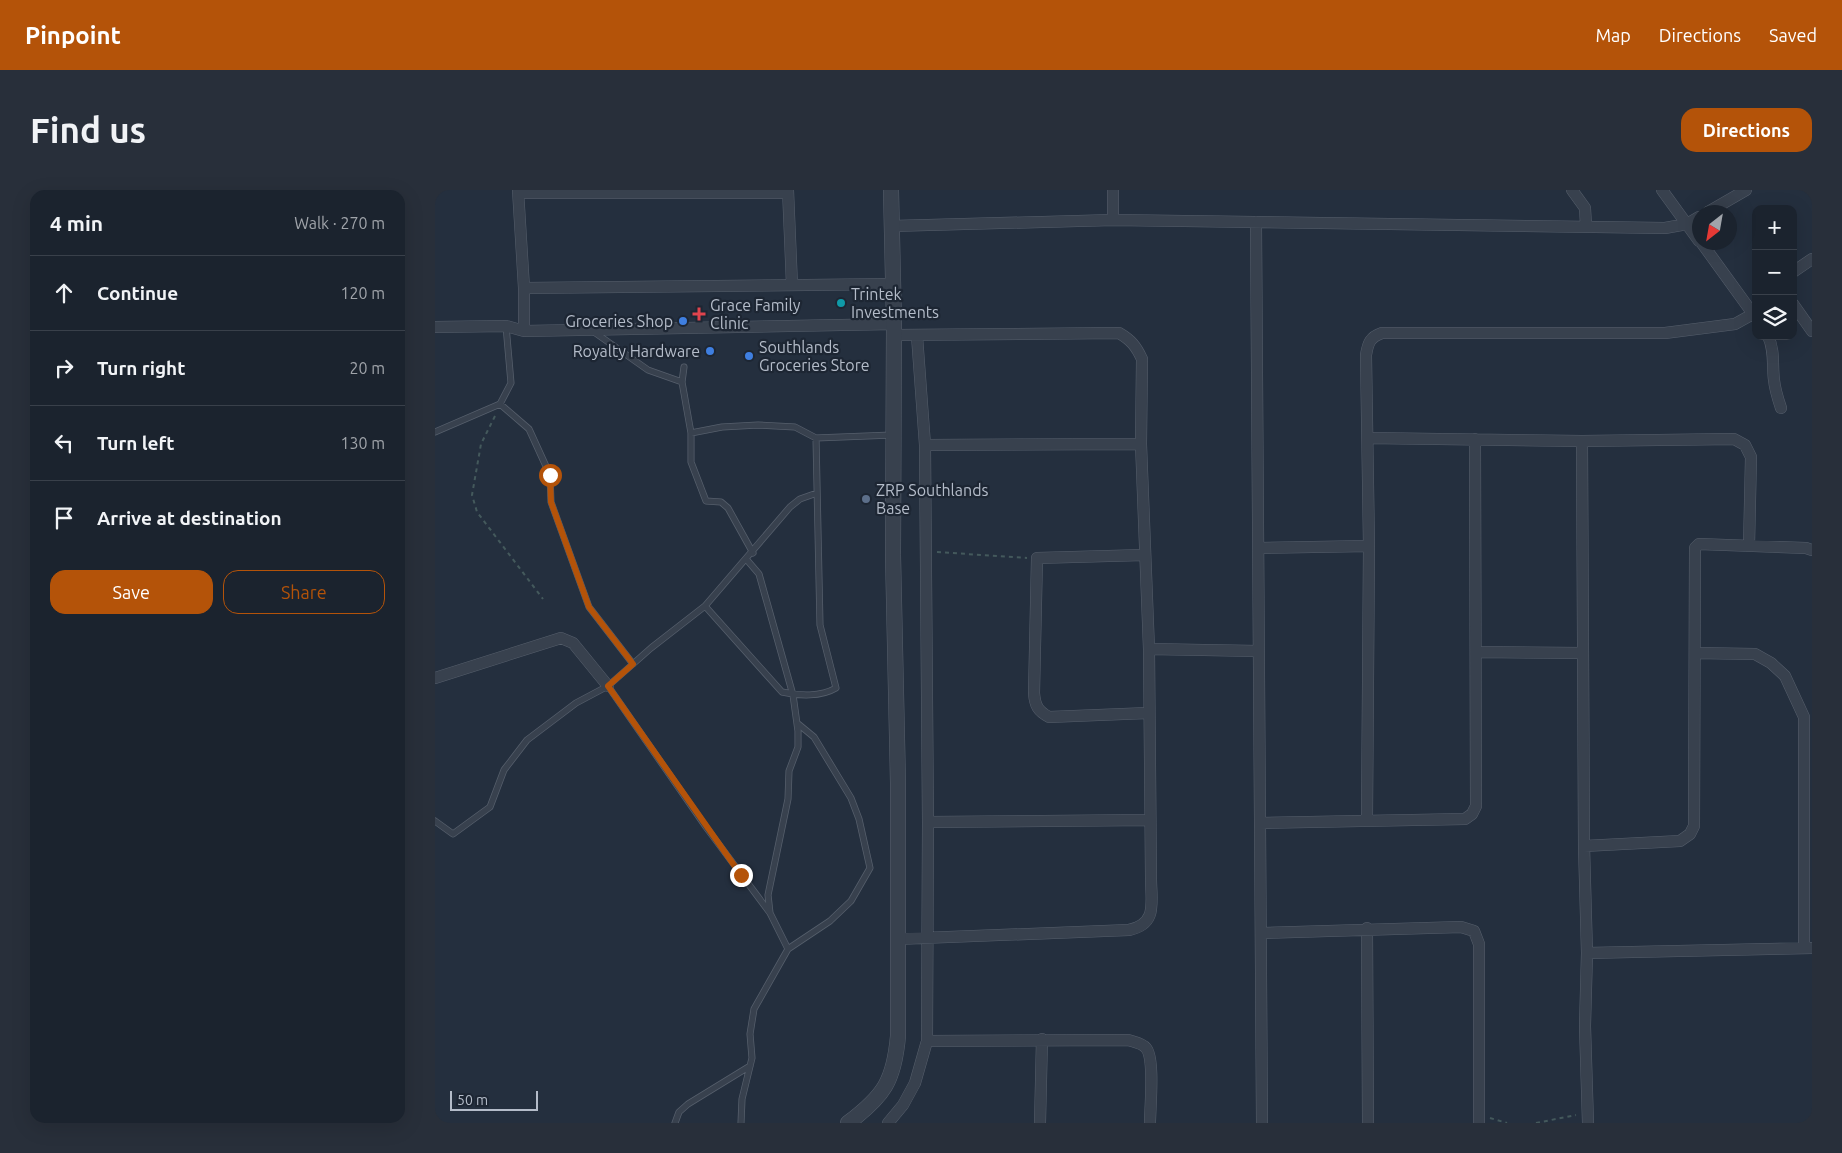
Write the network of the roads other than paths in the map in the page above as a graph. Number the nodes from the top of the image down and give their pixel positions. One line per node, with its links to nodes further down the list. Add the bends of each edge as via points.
1 (891, 190): 15 (street)
2 (1113, 190): 10 (street)
3 (1572, 190): 14 (street, via 1585,208)
4 (1662, 190): 13 (street)
5 (1746, 190): 8 (street)
6 (518, 191): 7 (street); 22 (street)
7 (788, 191): 21 (street)
8 (1731, 194): 9 (street)
9 (1717, 205)
10 (1113, 220): 12 (street); 15 (street)
11 (1692, 221): 13 (street)
12 (1256, 222): 14 (street); 50 (street)
13 (1687, 224): 14 (street, via 1665,228); 16 (street)
14 (1586, 225)
15 (892, 226): 20 (street)
16 (1692, 231)
17 (1706, 250): 24 (street)
18 (1812, 259): 19 (street)
19 (1797, 269)
20 (894, 284): 21 (street); 29 (street)
21 (792, 285): 22 (street)
22 (524, 288): 30 (street)
23 (1797, 310): 31 (street)
24 (1752, 313)
25 (1752, 317): 42 (street, via 1735,324 1665,333 1373,336 1366,355)
26 (506, 326): 27 (street); 30 (street); 36 (lane, via 511,383)
27 (435, 327)
28 (592, 330): 29 (street); 30 (street); 35 (lane, via 648,370)
29 (894, 330): 32 (street); 40 (street)
30 (524, 331)
31 (1812, 331)
32 (917, 336): 45 (street, via 1119,333 1131,339 1142,359); 46 (street)
33 (1769, 340): 37 (street)
34 (684, 367): 35 (lane)
35 (682, 382): 39 (lane)
36 (500, 404): 38 (lane); 61 (lane, via 529,430 550,475 551,502 589,607)
37 (1781, 408)
38 (435, 432)
39 (691, 433): 41 (lane, via 758,425 795,427); 52 (lane, via 691,462 706,501 721,502 728,508)
40 (892, 434): 41 (lane); 77 (street, via 898,783)
41 (816, 438): 47 (lane)
42 (1368, 438): 43 (street); 48 (street)
43 (1475, 439): 44 (street); 58 (street)
44 (1582, 441): 49 (street, via 1734,439 1745,445 1751,457); 60 (street)
45 (1141, 444): 46 (street); 53 (street)
46 (925, 445): 70 (street)
47 (817, 493): 52 (lane, via 790,507); 64 (lane, via 820,626 836,688 826,694)
48 (1369, 546): 50 (street); 68 (street)
49 (1749, 546): 51 (street); 59 (street, via 1699,544 1695,548)
50 (1259, 548): 57 (street)
51 (1812, 550)
52 (753, 552): 54 (lane)
53 (1144, 555): 56 (street); 65 (street, via 1037,558 1034,693 1039,712 1049,717)
54 (747, 560): 55 (lane); 64 (lane, via 759,574)
55 (705, 606): 61 (lane); 64 (lane, via 782,692)
56 (1149, 649): 57 (street); 65 (street)
57 (1259, 651): 71 (street)
58 (1476, 652): 60 (street); 68 (street, via 1476,806 1472,814 1465,819)
59 (1695, 653): 72 (street, via 1694,826 1690,834 1680,841); 78 (street, via 1755,654 1771,663 1785,676 1804,717)
60 (1583, 654): 72 (street)
61 (633, 664): 63 (lane)
62 (435, 678): 63 (street, via 561,638 573,643)
63 (608, 686): 69 (lane, via 576,702 527,740 504,770 490,808 453,834); 73 (lane, via 706,828)
64 (793, 695): 66 (lane)
65 (1148, 713): 67 (street)
66 (797, 723): 73 (lane, via 798,747 789,771 787,805 768,895); 79 (lane, via 814,737 851,798 870,868 851,901 831,921)
67 (1150, 820): 70 (street); 76 (street, via 1151,911 1141,928)
68 (1367, 820): 71 (street)
69 (435, 821)
70 (929, 822): 76 (street)
71 (1260, 823): 75 (street)
72 (1584, 846): 80 (street)
73 (770, 913): 79 (lane)
74 (1367, 928): 75 (street); 85 (street, via 1461,927 1474,931 1479,944); 93 (street)
75 (1262, 933): 92 (street)
76 (928, 937): 77 (street); 82 (street)
77 (897, 939): 88 (street, via 898,1036 895,1062 879,1098)
78 (1808, 948): 80 (street)
79 (788, 949): 83 (lane, via 754,1009)
80 (1587, 953): 84 (street)
81 (1041, 1039): 82 (street); 90 (street); 91 (street, via 1128,1040 1146,1048 1150,1058)
82 (927, 1041): 89 (street, via 915,1083)
83 (750, 1066): 86 (lane, via 688,1104 679,1112); 87 (lane, via 742,1099)
84 (1588, 1118)
85 (1479, 1122)
86 (675, 1123)
87 (741, 1123)
88 (849, 1123)
89 (888, 1123)
90 (1039, 1123)
91 (1150, 1123)
92 (1262, 1123)
93 (1368, 1123)

